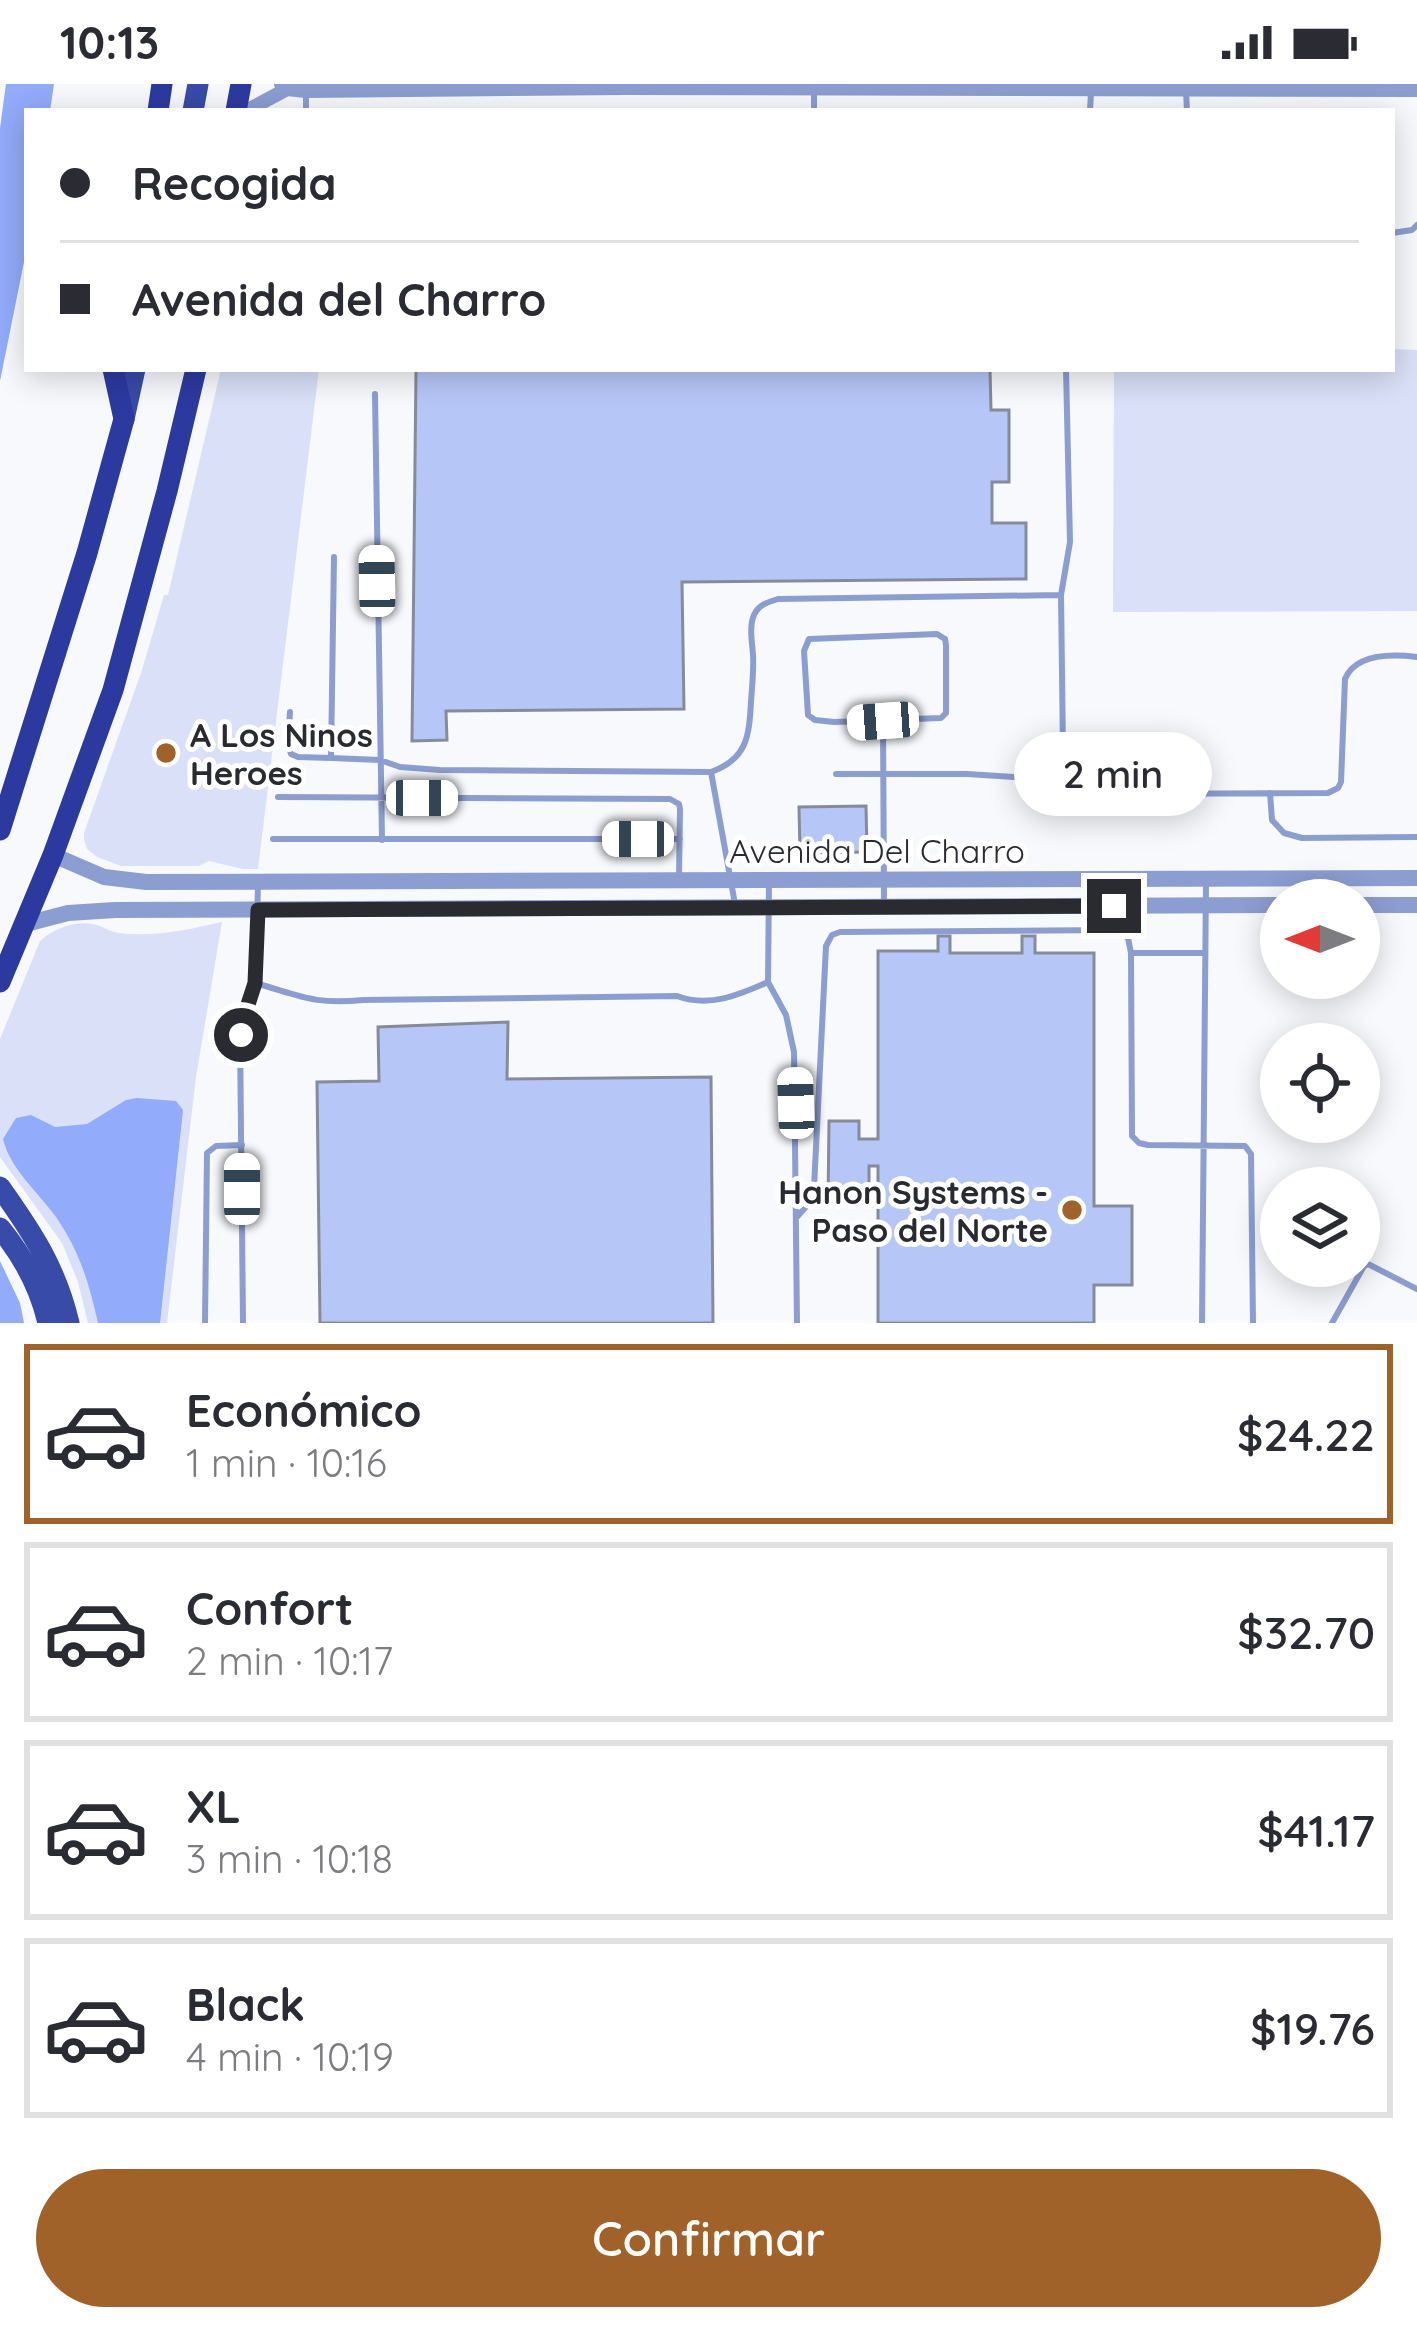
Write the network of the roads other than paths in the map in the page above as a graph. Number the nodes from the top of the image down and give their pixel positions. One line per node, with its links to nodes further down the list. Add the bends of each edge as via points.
1 (284, 86): 5 (street); 10 (street)
2 (581, 86): 3 (street); 5 (street)
3 (625, 86): 9 (street)
4 (1109, 86): 6 (street); 7 (street)
5 (306, 87)
6 (1187, 87): 8 (street)
7 (1091, 88): 9 (street); 12 (lane)
8 (1406, 88)
9 (814, 91): 11 (lane)
10 (251, 108)
11 (814, 108)
12 (1090, 108)
13 (114, 372): 18 (highway)
14 (134, 372): 18 (main road)
15 (195, 372): 39 (highway, via 128,645)
16 (1066, 372): 20 (lane, via 1070,542)
17 (375, 394): 25 (lane)
18 (124, 419): 33 (highway)
19 (334, 557): 24 (lane)
20 (1061, 595): 26 (lane, via 778,599 760,607 747,742); 28 (lane, via 1063,752 1054,769 1032,778)
21 (1417, 657): 29 (lane, via 1360,660 1350,669 1338,788)
22 (290, 712): 24 (lane, via 291,754)
23 (883, 721): 23 (lane, via 945,716 945,639 809,639 808,715); 28 (lane)
24 (331, 758): 25 (lane)
25 (380, 760): 26 (lane, via 440,770); 32 (lane)
26 (711, 772): 43 (lane)
27 (836, 774): 28 (lane)
28 (882, 774): 45 (lane)
29 (1270, 793): 30 (lane); 37 (lane, via 1272,820 1302,838)
30 (1115, 794)
31 (278, 797): 32 (lane)
32 (381, 798): 36 (lane, via 670,799 680,809); 38 (lane)
33 (4, 810): 34 (highway)
34 (0, 830)
35 (273, 838): 38 (lane)
36 (680, 838): 38 (lane); 42 (lane)
37 (1417, 838)
38 (382, 840)
39 (53, 855): 46 (street, Avenida Del Charro, via 124,880); 55 (highway)
40 (1206, 878): 41 (street, Avenida Del Charro); 45 (street, Avenida Del Charro); 50 (lane)
41 (1417, 878)
42 (679, 880): 43 (street, Avenida Del Charro); 46 (street, Avenida Del Charro)
43 (731, 880): 44 (street, Avenida Del Charro); 52 (lane)
44 (769, 880): 45 (street, Avenida Del Charro); 53 (lane)
45 (884, 880): 51 (lane)
46 (258, 882): 54 (lane)
47 (1260, 905): 50 (street, Avenida Del Charro)
48 (1380, 905): 49 (street)
49 (1417, 905)
50 (1206, 906): 51 (street, Avenida Del Charro); 57 (lane)
51 (884, 907): 53 (street, Avenida Del Charro)
52 (736, 908): 53 (street, Avenida Del Charro); 54 (street, Avenida Del Charro)
53 (769, 908): 59 (lane)
54 (258, 910): 55 (street, Avenida Del Charro, via 90,910); 60 (lane)
55 (26, 924): 58 (highway)
56 (1131, 952): 57 (lane); 62 (lane, via 1132,1136 1148,1145); 64 (lane, via 1128,938 1114,930 832,935 814,1189)
57 (1204, 953): 62 (lane)
58 (2, 981)
59 (768, 982): 60 (lane, via 718,1001 331,1003); 64 (lane, via 794,1052)
60 (255, 983): 61 (lane, via 241,1035)
61 (242, 1145): 69 (lane, via 207,1153); 70 (lane)
62 (1202, 1145): 72 (lane); 73 (lane, via 1245,1146 1251,1154)
63 (0, 1187): 68 (main road, via 52,1268)
64 (796, 1218): 71 (lane)
65 (0, 1228): 67 (main road, via 30,1274)
66 (1417, 1289): 74 (lane, via 1368,1264)
67 (48, 1323)
68 (69, 1323)
69 (205, 1323)
70 (243, 1323)
71 (797, 1323)
72 (1202, 1323)
73 (1253, 1323)
74 (1332, 1323)

